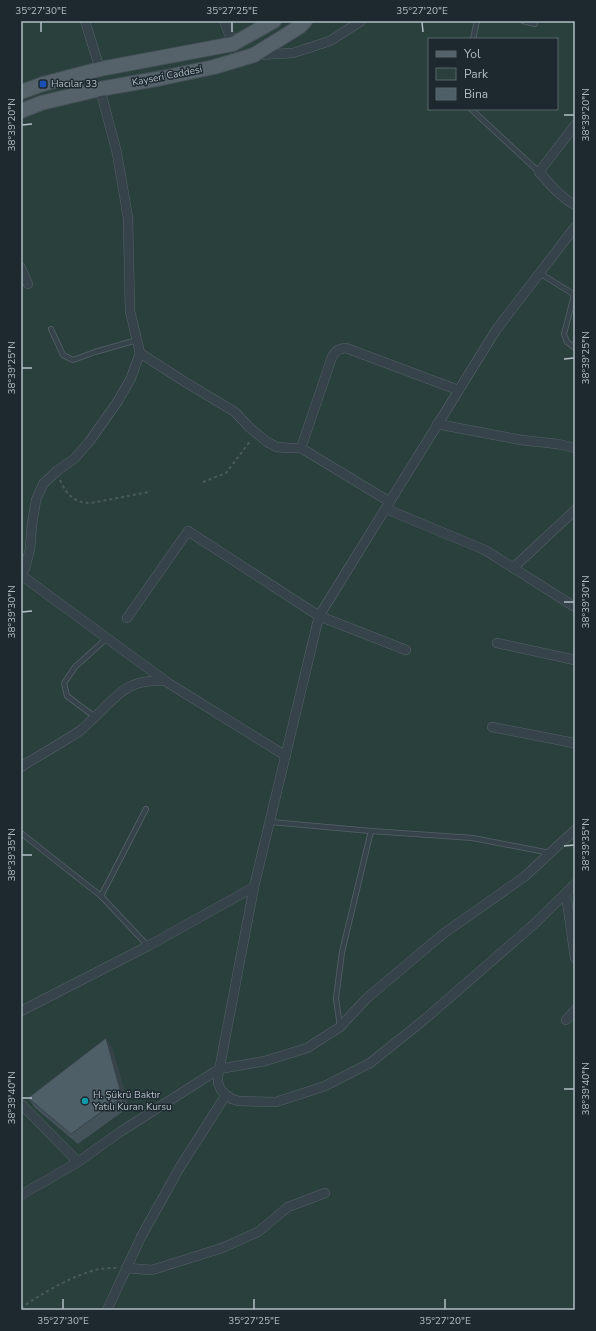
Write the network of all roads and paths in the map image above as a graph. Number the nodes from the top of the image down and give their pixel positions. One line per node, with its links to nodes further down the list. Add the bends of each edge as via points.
1 (85, 21): 12 (street)
2 (224, 21): 10 (street)
3 (274, 21): 10 (main road, Kayseri Caddesi)
4 (305, 21): 11 (main road, Kayseri Caddesi)
5 (361, 21): 11 (street, via 330,41 293,53)
6 (478, 21): 9 (lane)
7 (523, 21): 8 (lane)
8 (535, 24)
9 (473, 38)
10 (233, 44): 12 (main road, Kayseri Caddesi)
11 (254, 55): 13 (main road, Kayseri Caddesi, via 214,67)
12 (100, 69): 14 (main road, Kayseri Caddesi)
13 (100, 89): 16 (main road, Kayseri Caddesi, via 41,103); 26 (street, via 117,153 128,218 130,311)
14 (21, 92)
15 (472, 110): 18 (lane)
16 (21, 111)
17 (575, 125): 18 (street)
18 (539, 172): 19 (street, via 554,189)
19 (575, 205)
20 (575, 227): 22 (street)
21 (21, 268): 23 (street)
22 (541, 274): 24 (lane); 29 (street, via 496,330)
23 (28, 284)
24 (574, 295): 27 (lane, via 564,334 567,342)
25 (51, 329): 26 (lane, via 63,355 73,360)
26 (137, 340): 28 (street)
27 (575, 348)
28 (140, 353): 31 (street, via 235,412); 34 (street, via 131,378 118,401 89,442 74,459)
29 (458, 390): 30 (street); 32 (street, via 342,348 332,357)
30 (437, 424): 33 (street); 37 (street)
31 (256, 433): 32 (street, via 277,447); 35 (path, via 226,473)
32 (301, 448): 37 (street)
33 (575, 448)
34 (58, 470): 36 (path, via 64,489 70,496 83,503); 40 (street, via 44,484 36,500 30,549)
35 (203, 482)
36 (149, 492)
37 (388, 505): 39 (street, via 485,550); 42 (street)
38 (575, 510): 39 (street)
39 (513, 568): 41 (street)
40 (21, 575): 44 (street)
41 (575, 608)
42 (319, 616): 43 (street, via 188,530); 46 (street); 52 (street)
43 (128, 618)
44 (106, 639): 48 (street); 49 (lane, via 75,667 64,683 67,696)
45 (497, 643): 47 (street)
46 (406, 650)
47 (575, 660)
48 (165, 681): 49 (street, via 151,680 128,687); 52 (street)
49 (95, 717): 53 (street, via 83,729)
50 (492, 727): 51 (street)
51 (575, 743)
52 (286, 756): 55 (street)
53 (21, 767)
54 (146, 809): 63 (lane)
55 (270, 822): 57 (lane); 61 (street)
56 (575, 830): 59 (street)
57 (371, 831): 59 (lane, via 473,838); 69 (lane, via 342,952 336,998)
58 (21, 833): 63 (lane)
59 (550, 853): 69 (street, via 524,876 442,934 367,998)
60 (575, 884): 62 (street)
61 (254, 887): 64 (street); 70 (street)
62 (566, 894): 65 (street); 71 (street, via 533,926 370,1063 325,1086 276,1102 239,1101)
63 (101, 896): 64 (lane)
64 (148, 946): 67 (street)
65 (575, 958)
66 (575, 1010): 68 (street)
67 (21, 1011)
68 (566, 1020)
69 (340, 1027): 70 (street, via 307,1048 265,1061)
70 (219, 1069): 71 (street, via 218,1083); 73 (street, via 126,1127)
71 (226, 1095): 76 (street, via 180,1167)
72 (21, 1104): 73 (street)
73 (78, 1162): 75 (street)
74 (325, 1193): 76 (street, via 288,1207 258,1232 222,1248 152,1270)
75 (21, 1195)
76 (126, 1268): 77 (path, via 101,1269 77,1276); 78 (street)
77 (21, 1308)
78 (107, 1310)

